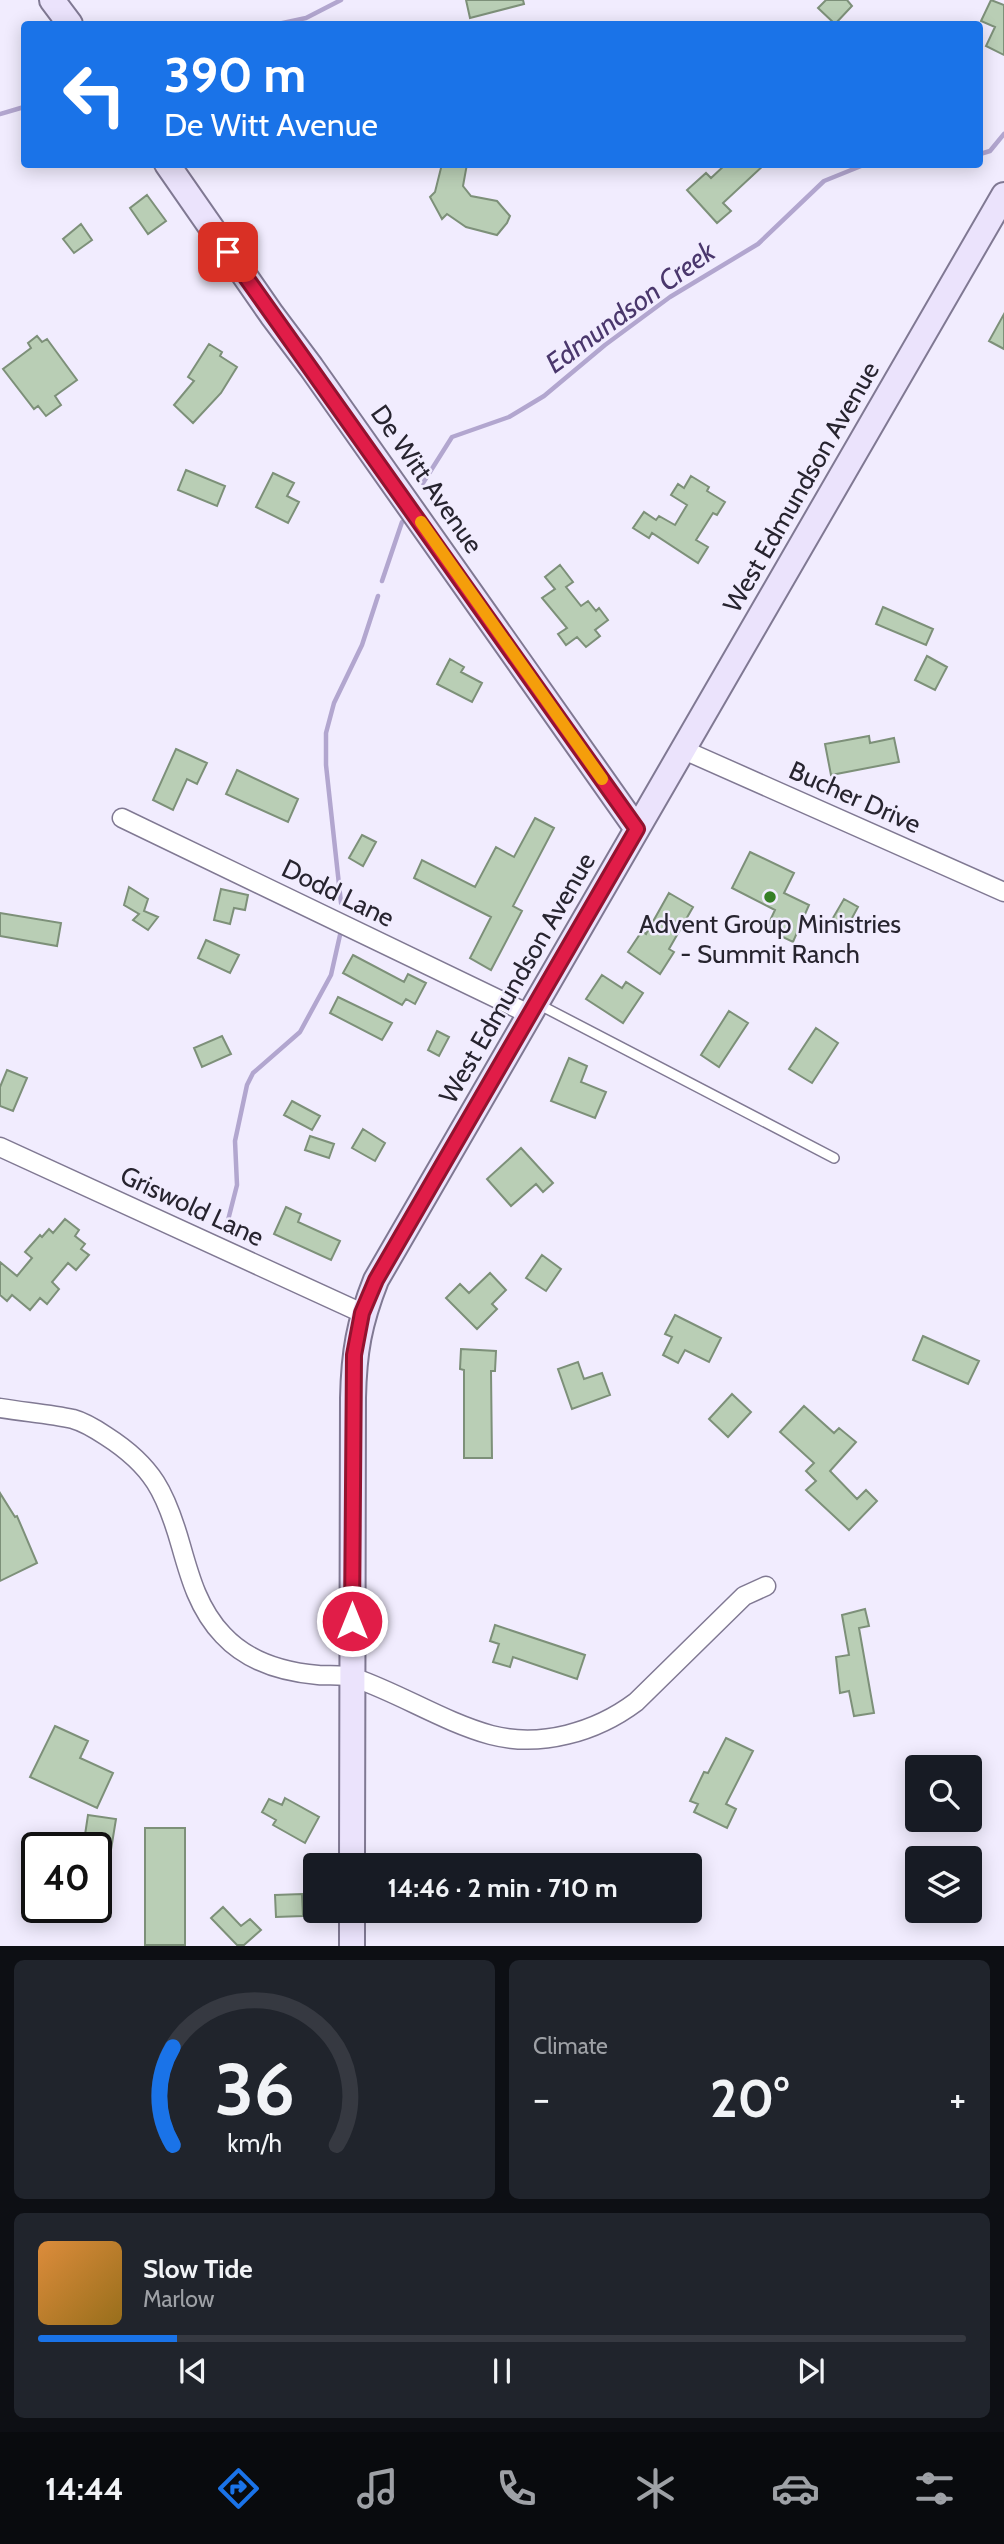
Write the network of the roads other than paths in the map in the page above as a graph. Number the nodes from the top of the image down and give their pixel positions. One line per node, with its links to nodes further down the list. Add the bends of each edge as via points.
1 (52, 0): 2 (street)
2 (67, 21)
3 (170, 168): 7 (street, De Witt Avenue)
4 (1004, 195): 5 (street, West Edmundson Avenue)
5 (684, 750): 7 (street, West Edmundson Avenue); 8 (street, Bucher Drive)
6 (122, 818): 9 (street, Dodd Lane)
7 (637, 829): 9 (street, West Edmundson Avenue)
8 (1004, 892)
9 (534, 1009): 11 (lane); 12 (street, West Edmundson Avenue, via 376,1280)
10 (0, 1147): 12 (street, Griswold Lane)
11 (834, 1158)
12 (362, 1313): 15 (street, West Edmundson Avenue, via 353,1387)
13 (0, 1408): 15 (street, via 75,1420 137,1458 151,1472 169,1508 203,1610 224,1636 254,1659 281,1671)
14 (766, 1586): 15 (street, via 744,1596 636,1702 587,1730 550,1738 492,1735)
15 (352, 1677): 16 (street, West Edmundson Avenue)
16 (352, 1853)
17 (352, 1923): 18 (street)
18 (352, 1945)

